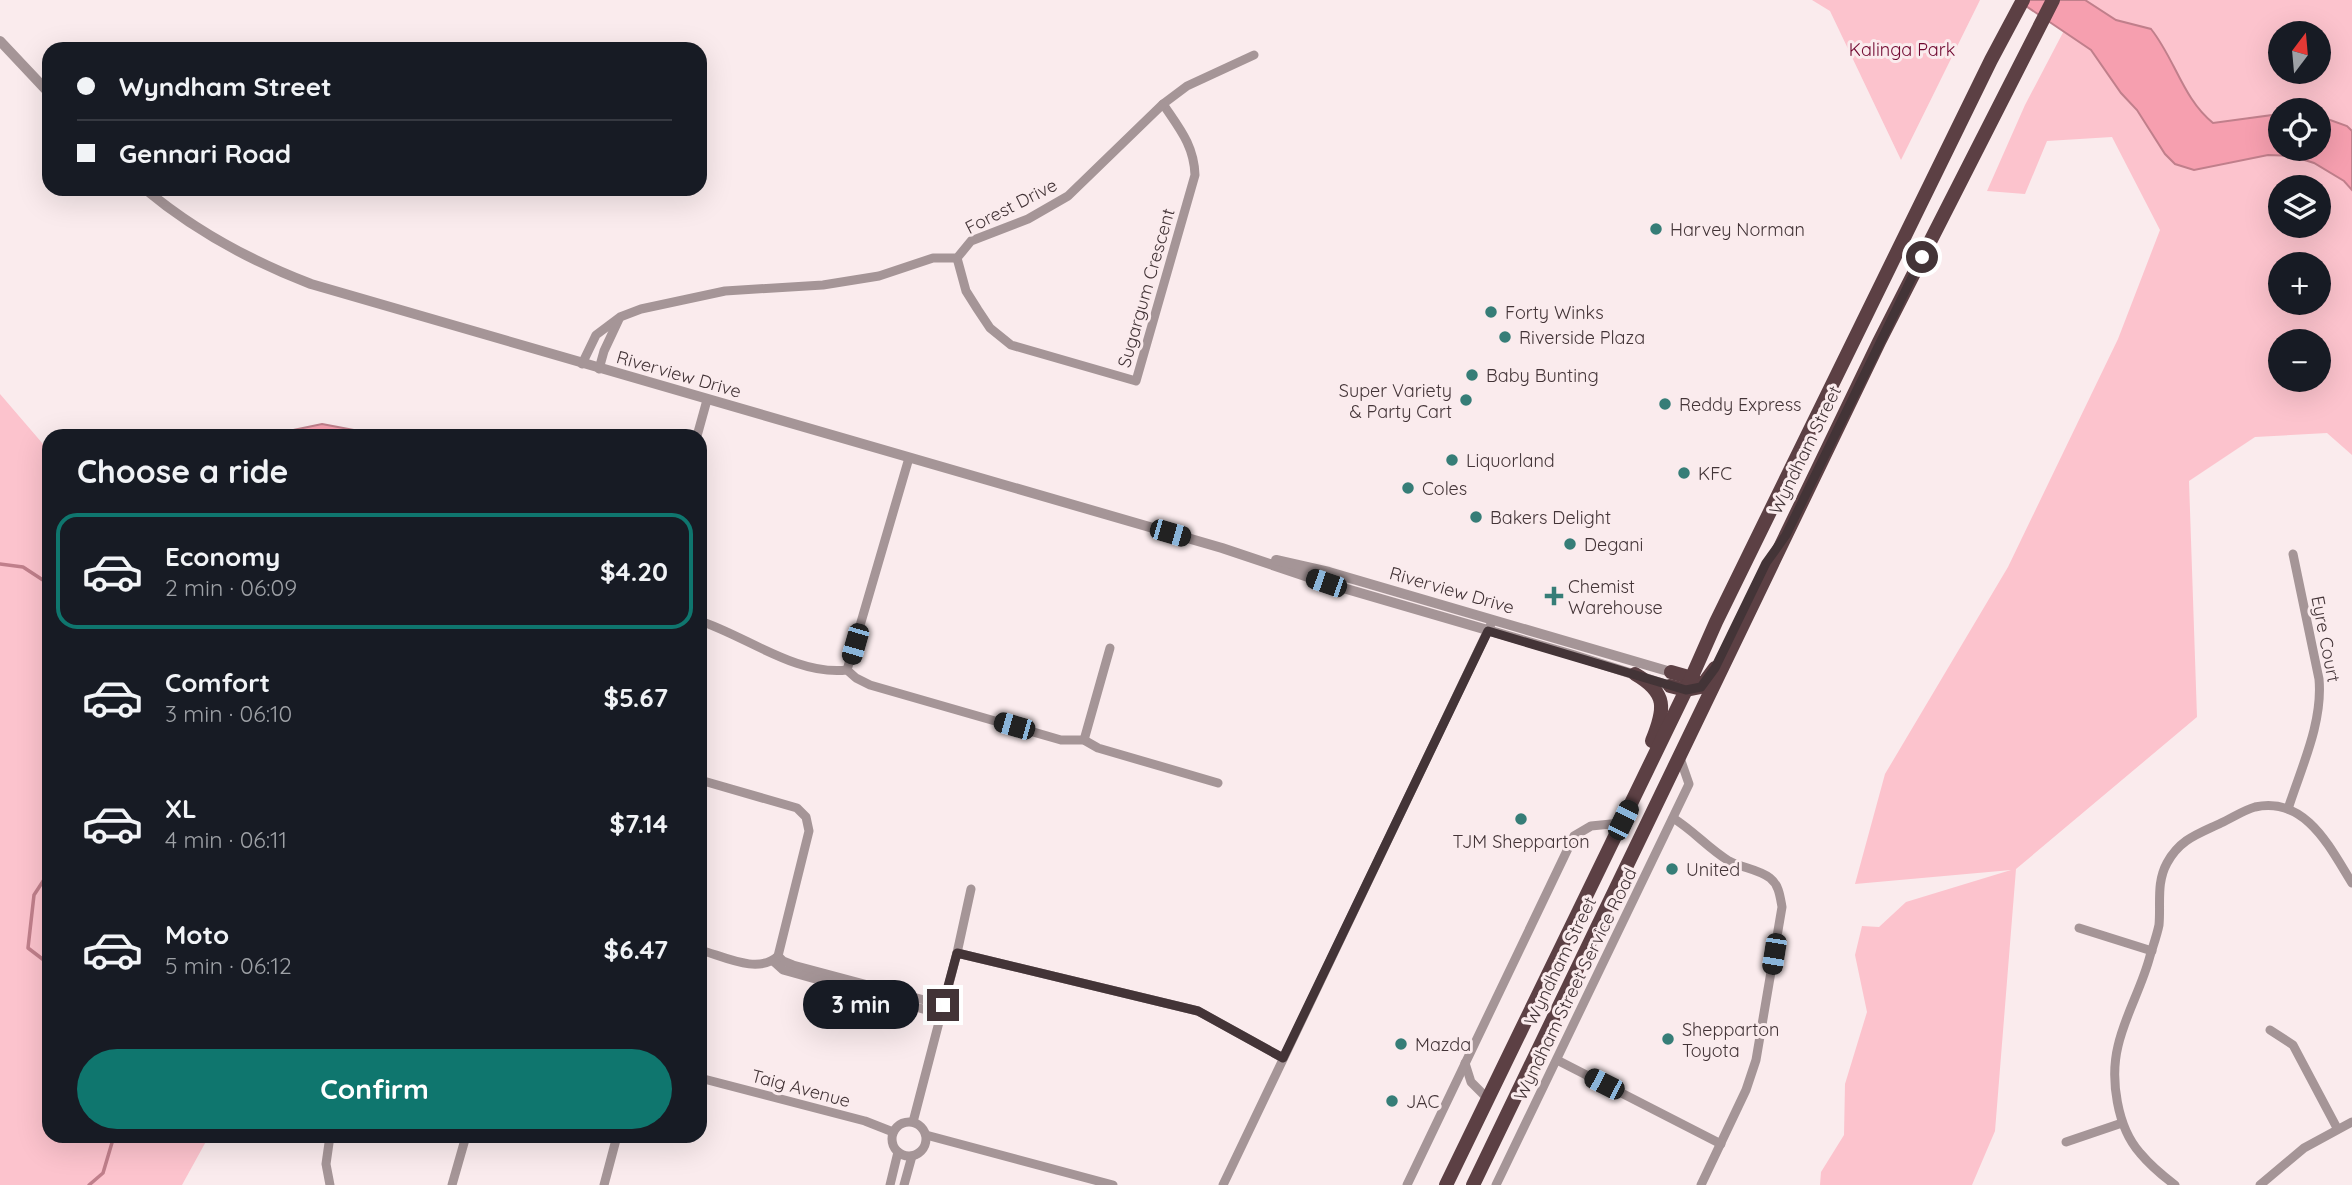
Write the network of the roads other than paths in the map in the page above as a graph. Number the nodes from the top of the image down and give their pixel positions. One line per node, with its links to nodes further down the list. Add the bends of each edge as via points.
1 (2022, 0): 9 (highway, Wyndham Street)
2 (2053, 0): 8 (highway, Wyndham Street)
3 (0, 41): 5 (street)
4 (1254, 55): 6 (street, Forest Drive, via 1187,86)
5 (42, 86)
6 (1163, 104): 10 (street, Forest Drive, via 1068,196 1028,219 971,241); 10 (street, Sugargum Crescent, via 1194,156 1195,175 1136,381 1011,345 990,328 966,291)
7 (155, 196): 14 (street, Riverview Drive, via 216,240 281,273)
8 (1941, 217): 9 (highway, via 1922,218); 12 (highway, Wyndham Street)
9 (1907, 230): 13 (highway, Wyndham Street)
10 (957, 258): 11 (street, Forest Drive, via 933,258 879,275 823,285 725,291)
11 (620, 317): 14 (street, Forest Drive, via 596,335); 15 (street)
12 (1879, 342): 13 (highway); 19 (highway, Wyndham Street)
13 (1845, 358): 29 (highway, Wyndham Street, via 1716,622)
14 (582, 364): 15 (street, Riverview Drive)
15 (599, 369): 16 (street, Riverview Drive)
16 (707, 400): 17 (street); 18 (street, Riverview Drive)
17 (699, 429)
18 (909, 458): 20 (street, Riverview Drive); 26 (street)
19 (1786, 535): 29 (highway, via 1766,563 1715,668); 30 (highway, Wyndham Street)
20 (1222, 548): 22 (street, Riverview Drive, via 1329,572); 24 (street, Riverview Drive)
21 (2292, 554): 35 (street, Eyre Court, via 2320,696)
22 (1493, 620): 24 (street); 28 (street, Riverview Drive)
23 (707, 623): 26 (street, via 764,652 828,671)
24 (1488, 631): 27 (street, Riverview Drive); 47 (street)
25 (1110, 648): 31 (street)
26 (847, 670): 31 (street, via 870,685 1061,740)
27 (1635, 674): 28 (street, Riverview Drive); 37 (highway, via 1658,692 1662,712 1630,788)
28 (1670, 679): 29 (highway)
29 (1693, 685): 30 (highway, via 1705,701); 37 (highway, Wyndham Street)
30 (1700, 715): 32 (highway, Wyndham Street)
31 (1084, 740): 34 (street)
32 (1679, 758): 36 (street, Wyndham Street Service Road, via 1689,784); 52 (highway, Wyndham Street)
33 (707, 782): 44 (street, via 797,808 808,821)
34 (1217, 783)
35 (2288, 809): 38 (street, via 2321,834); 41 (street, via 2255,807 2178,846 2160,880 2159,926)
36 (1673, 818): 48 (street, Wyndham Street Service Road); 65 (street, via 1715,853 1770,878 1778,888 1782,907 1756,1060)
37 (1622, 822): 49 (street, via 1591,826 1574,836); 51 (highway, Wyndham Street)
38 (2352, 883)
39 (971, 889): 43 (street)
40 (2079, 928): 41 (street)
41 (2152, 951): 57 (street, via 2117,1047 2115,1082)
42 (707, 952): 44 (street, via 755,965)
43 (957, 953): 45 (street); 47 (street, via 1198,1011)
44 (775, 958): 45 (street, via 783,970)
45 (942, 1010): 54 (street)
46 (2270, 1030): 58 (street, via 2293,1045)
47 (1283, 1058): 74 (street)
48 (1557, 1060): 65 (street); 78 (street, Wyndham Street Service Road)
49 (1465, 1063): 51 (street, Wyndham Street Service Road, via 1471,1082); 75 (street)
50 (707, 1080): 59 (street, Taig Avenue)
51 (1488, 1099): 52 (highway); 53 (highway, Wyndham Street)
52 (1512, 1104): 56 (highway, Wyndham Street)
53 (1478, 1120): 56 (highway); 76 (highway, Wyndham Street)
54 (913, 1122): 59 (street, via 901,1123); 60 (street)
55 (2352, 1122): 58 (street)
56 (1503, 1123): 77 (highway, Wyndham Street)
57 (2122, 1123): 61 (street); 80 (street, via 2138,1151)
58 (2337, 1128): 81 (street, via 2304,1148)
59 (893, 1132): 66 (street, via 892,1144)
60 (926, 1135): 67 (street, via 924,1148); 73 (street)
61 (2066, 1142)
62 (329, 1143): 68 (street)
63 (464, 1143): 69 (street)
64 (615, 1143): 70 (street)
65 (1721, 1144): 79 (street)
66 (898, 1152): 67 (street); 71 (street)
67 (912, 1156): 72 (street)
68 (330, 1185)
69 (452, 1185)
70 (604, 1185)
71 (890, 1185)
72 (904, 1185)
73 (1112, 1185)
74 (1223, 1185)
75 (1407, 1185)
76 (1446, 1185)
77 (1473, 1185)
78 (1496, 1185)
79 (1701, 1185)
80 (2175, 1185)
81 (2260, 1185)

